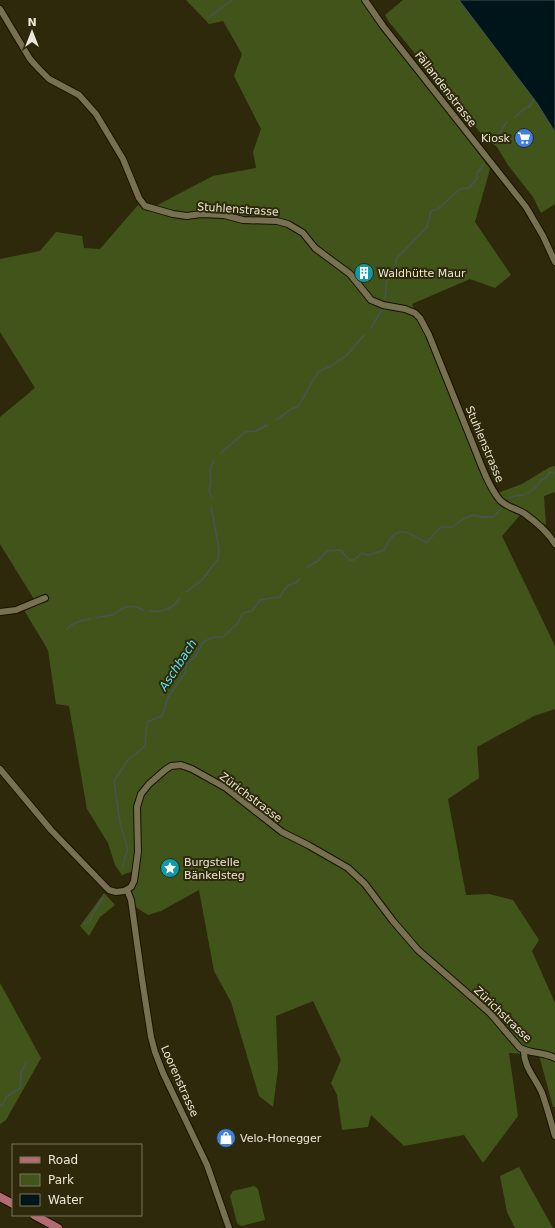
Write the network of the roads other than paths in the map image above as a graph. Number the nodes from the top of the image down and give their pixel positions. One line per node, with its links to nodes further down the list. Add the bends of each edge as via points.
1 (365, 0): 3 (street, Fällandenstrasse, via 526,207)
2 (0, 9): 4 (street, Stuhlenstrasse, via 30,59 39,69 49,79 79,95 96,114 123,159 139,198 145,206 187,216 224,215 243,220 277,220 288,224 350,274 371,300 415,313 429,335 482,468 499,500 524,513 538,524)
3 (555, 262)
4 (555, 544)
5 (46, 598): 6 (street, via 16,610)
6 (0, 612)
7 (0, 769): 8 (street, via 51,830 104,886 113,892)
8 (127, 890): 9 (street, Zürichstrasse, via 134,881 138,852 137,807 141,794 171,766 181,765 192,769 226,788 282,832 348,868 365,884 392,921 418,950 490,1013); 16 (street, Loorenstrasse, via 131,900 155,1052 207,1165)
9 (524, 1050): 10 (street, Zürichstrasse); 11 (street, via 526,1065 541,1092)
10 (555, 1058)
11 (555, 1136)
12 (0, 1197): 13 (main road)
13 (12, 1203)
14 (36, 1216): 15 (main road)
15 (58, 1228)
16 (229, 1228)

